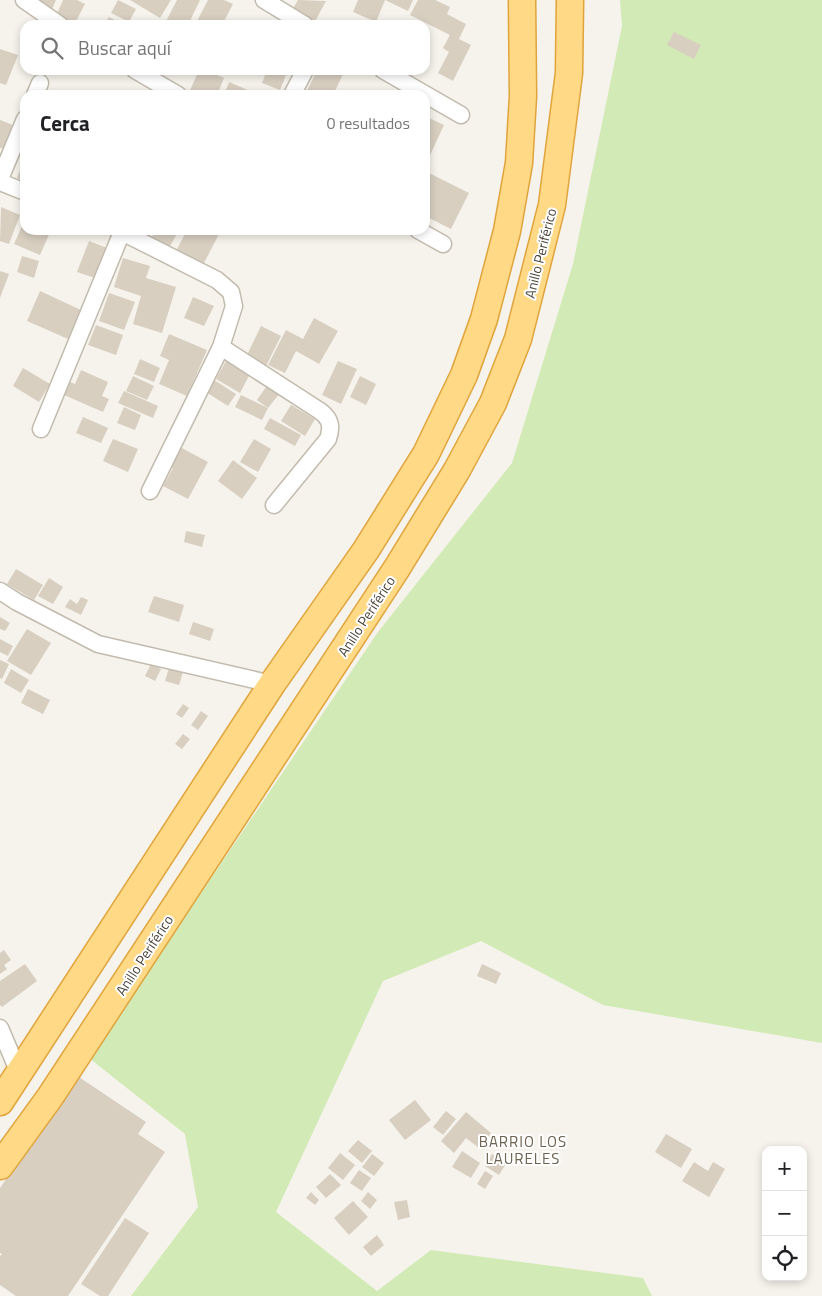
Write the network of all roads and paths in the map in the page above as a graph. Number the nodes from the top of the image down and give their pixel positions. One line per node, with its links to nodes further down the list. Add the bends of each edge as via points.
1 (24, 0): 5 (street)
2 (264, 0): 6 (street)
3 (522, 0): 27 (highway, via 523,96 519,163 507,231 484,319 464,376 421,462 366,550)
4 (570, 0): 31 (highway, Anillo Periférico, via 569,73 552,205 518,339 493,403 457,470 397,568 50,1097)
5 (53, 20)
6 (297, 20)
7 (144, 75): 10 (street)
8 (302, 75): 11 (street)
9 (392, 75): 12 (street)
10 (169, 90)
11 (295, 90)
12 (418, 90)
13 (430, 97): 14 (street)
14 (461, 115)
15 (20, 131): 16 (street)
16 (0, 180): 17 (street)
17 (20, 190)
18 (118, 235): 23 (street)
19 (128, 235): 22 (street, via 217,280 231,292 234,306)
20 (427, 235): 21 (street)
21 (444, 244)
22 (221, 347): 24 (street); 25 (street, via 320,411 330,422 328,439)
23 (41, 429)
24 (150, 491)
25 (274, 505)
26 (0, 591): 27 (street, via 98,644)
27 (272, 684): 29 (highway)
28 (0, 1028): 29 (street)
29 (20, 1073): 30 (highway)
30 (0, 1102)
31 (0, 1166)

